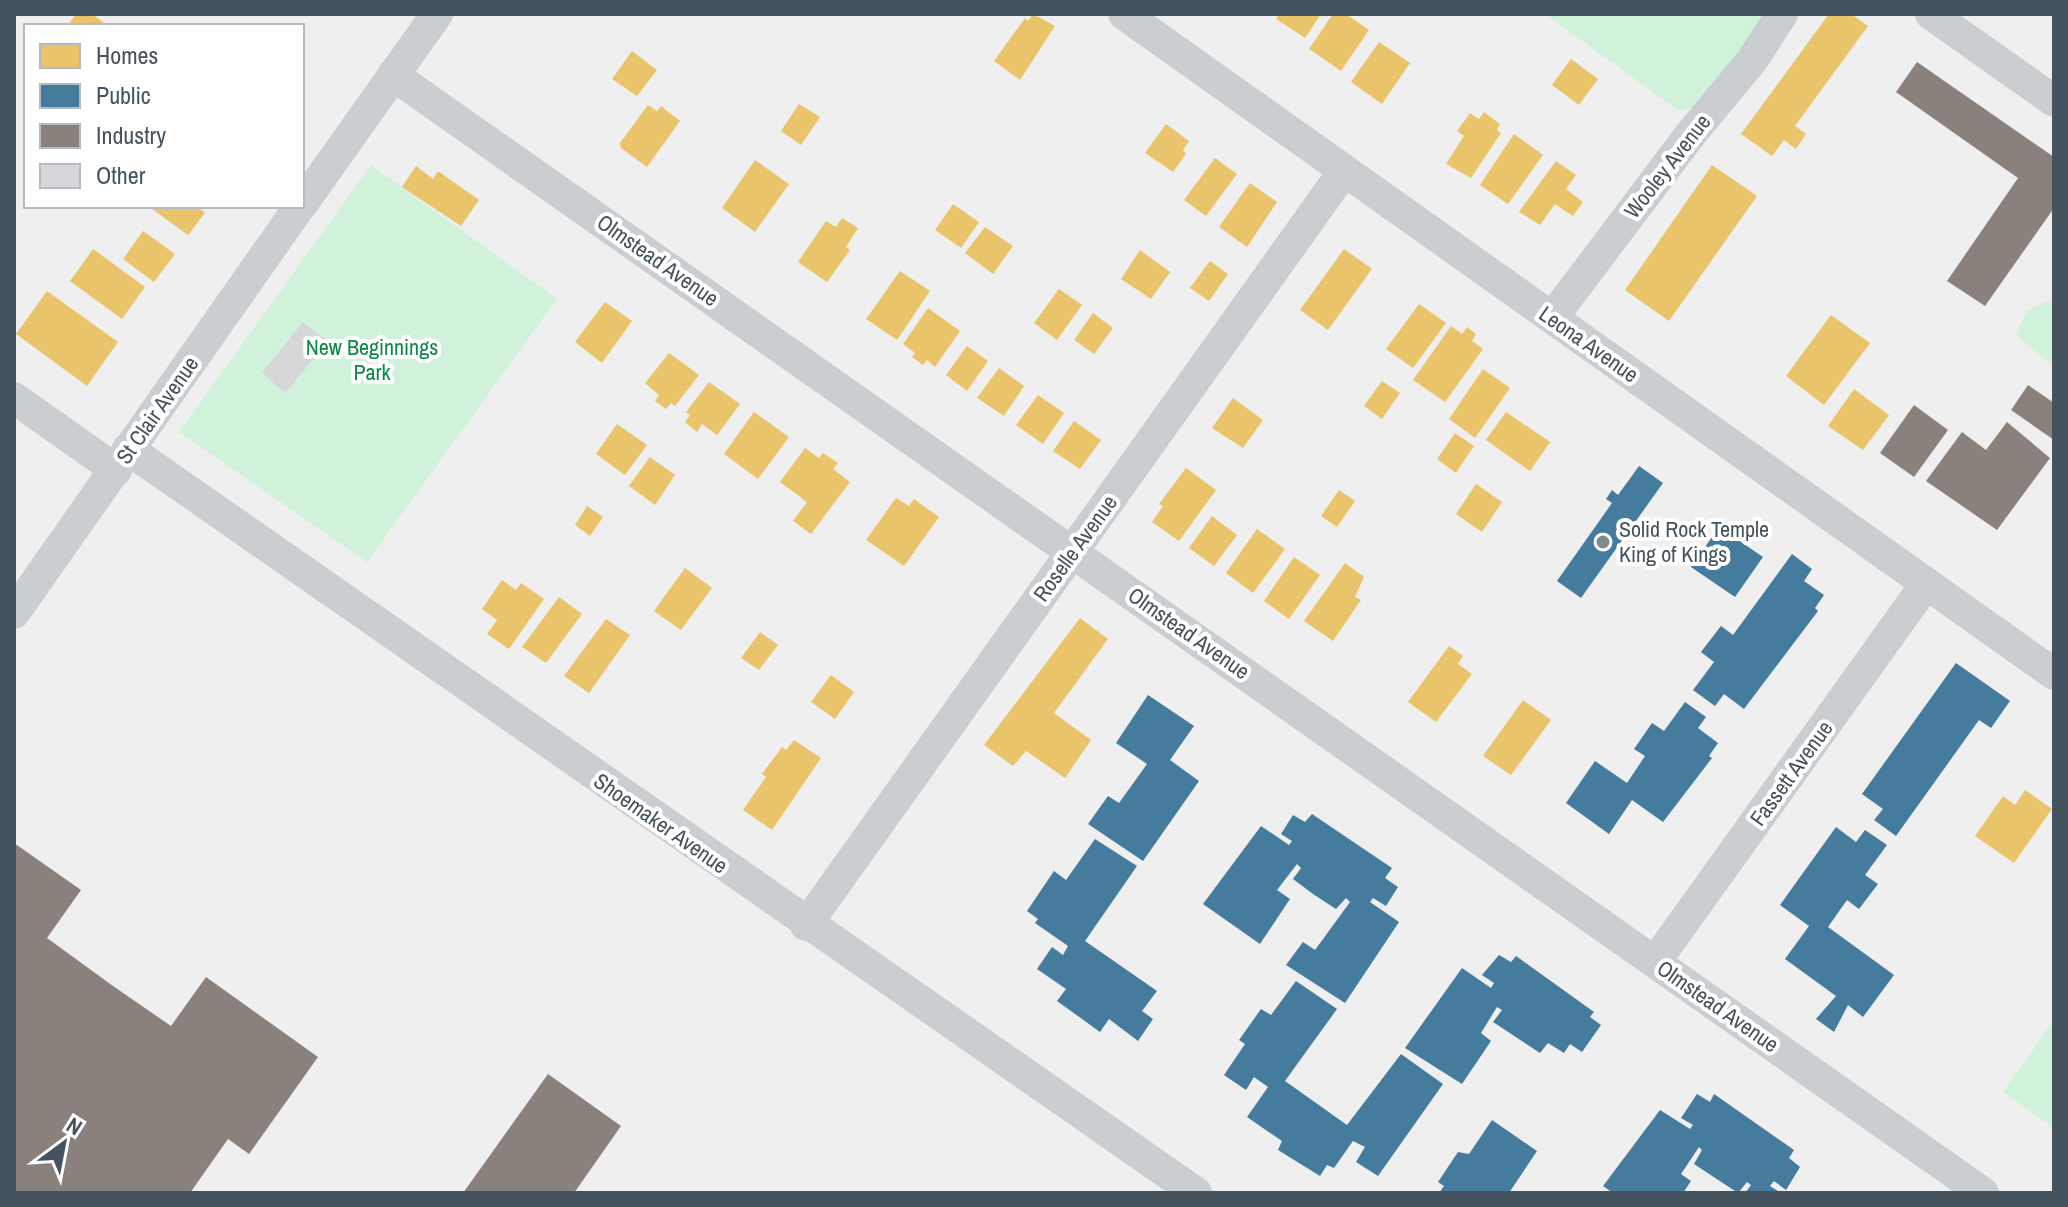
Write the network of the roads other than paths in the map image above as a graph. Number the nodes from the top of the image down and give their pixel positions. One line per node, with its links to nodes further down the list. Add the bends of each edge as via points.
1 (437, 14): 5 (street, St Clair Avenue)
2 (1124, 14): 7 (street, Leona Avenue)
3 (1782, 14): 10 (street, Wooley Avenue, via 1753,59)
4 (1931, 14): 6 (street)
5 (393, 75): 8 (street, St Clair Avenue); 13 (street, Olmstead Avenue)
6 (2054, 101)
7 (1344, 171): 10 (street, Leona Avenue); 13 (street, Roselle Avenue)
8 (304, 201)
9 (299, 208): 12 (street, St Clair Avenue)
10 (1552, 318): 14 (street, Leona Avenue)
11 (14, 398): 12 (street, Shoemaker Avenue)
12 (122, 460): 15 (street, St Clair Avenue); 17 (street, Shoemaker Avenue)
13 (1073, 551): 17 (street, Roselle Avenue); 18 (street, Olmstead Avenue)
14 (1926, 584): 16 (street, Leona Avenue); 18 (street, Fassett Avenue)
15 (14, 613)
16 (2054, 674)
17 (806, 925): 19 (street, Shoemaker Avenue)
18 (1655, 962): 20 (street, Olmstead Avenue)
19 (1196, 1193)
20 (1983, 1193)

